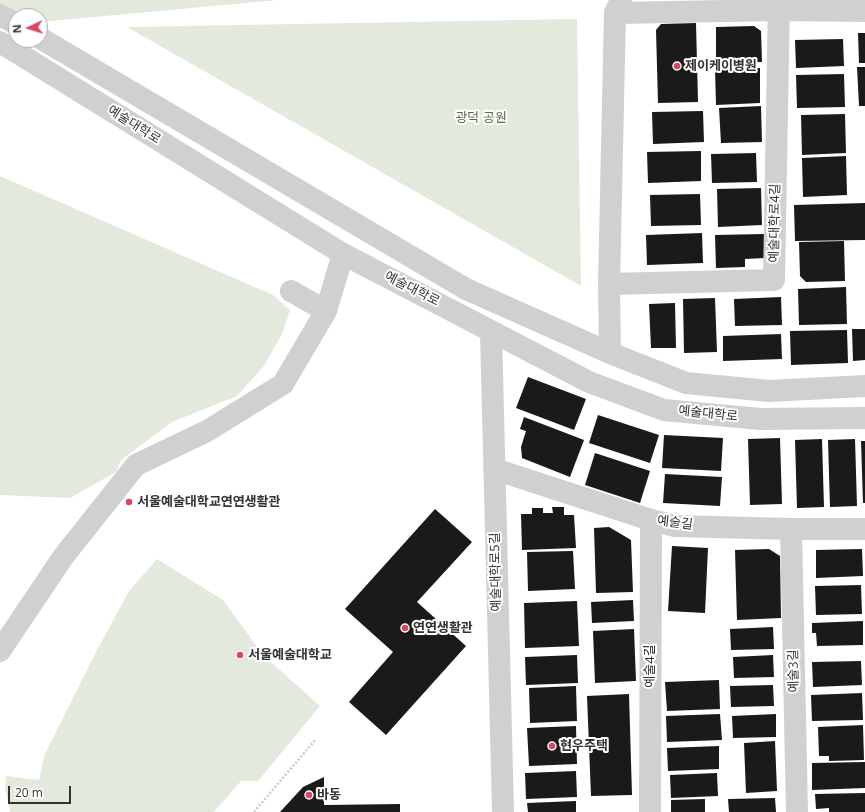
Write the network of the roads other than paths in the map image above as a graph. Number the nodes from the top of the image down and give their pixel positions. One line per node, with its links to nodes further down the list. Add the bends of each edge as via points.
1 (780, 5): 2 (street); 3 (street); 7 (street, 예술대학로4길, via 774,280)
2 (618, 6): 7 (street)
3 (865, 11)
4 (0, 42): 6 (street, 예술대학로)
5 (48, 43): 11 (street, 예술대학로, via 466,289)
6 (343, 254): 9 (street); 10 (street, 예술대학로, via 458,312)
7 (609, 284): 11 (street)
8 (291, 291): 9 (street)
9 (326, 311): 18 (street, via 283,384 207,431 136,465 63,557)
10 (491, 332): 13 (street, 예술대학로, via 589,382 664,410 760,419); 14 (street, 예술대학로5길)
11 (610, 353): 12 (street, 예술대학로, via 686,383 769,391)
12 (865, 386)
13 (865, 418)
14 (494, 469): 15 (street, 예술길); 19 (street, 예술대학로5길)
15 (650, 520): 16 (street, 예술길, via 675,526); 20 (street, 예술4길)
16 (791, 529): 17 (street, 예술길); 21 (street, 예술3길)
17 (865, 529)
18 (0, 651)
19 (503, 812)
20 (650, 812)
21 (797, 812)

